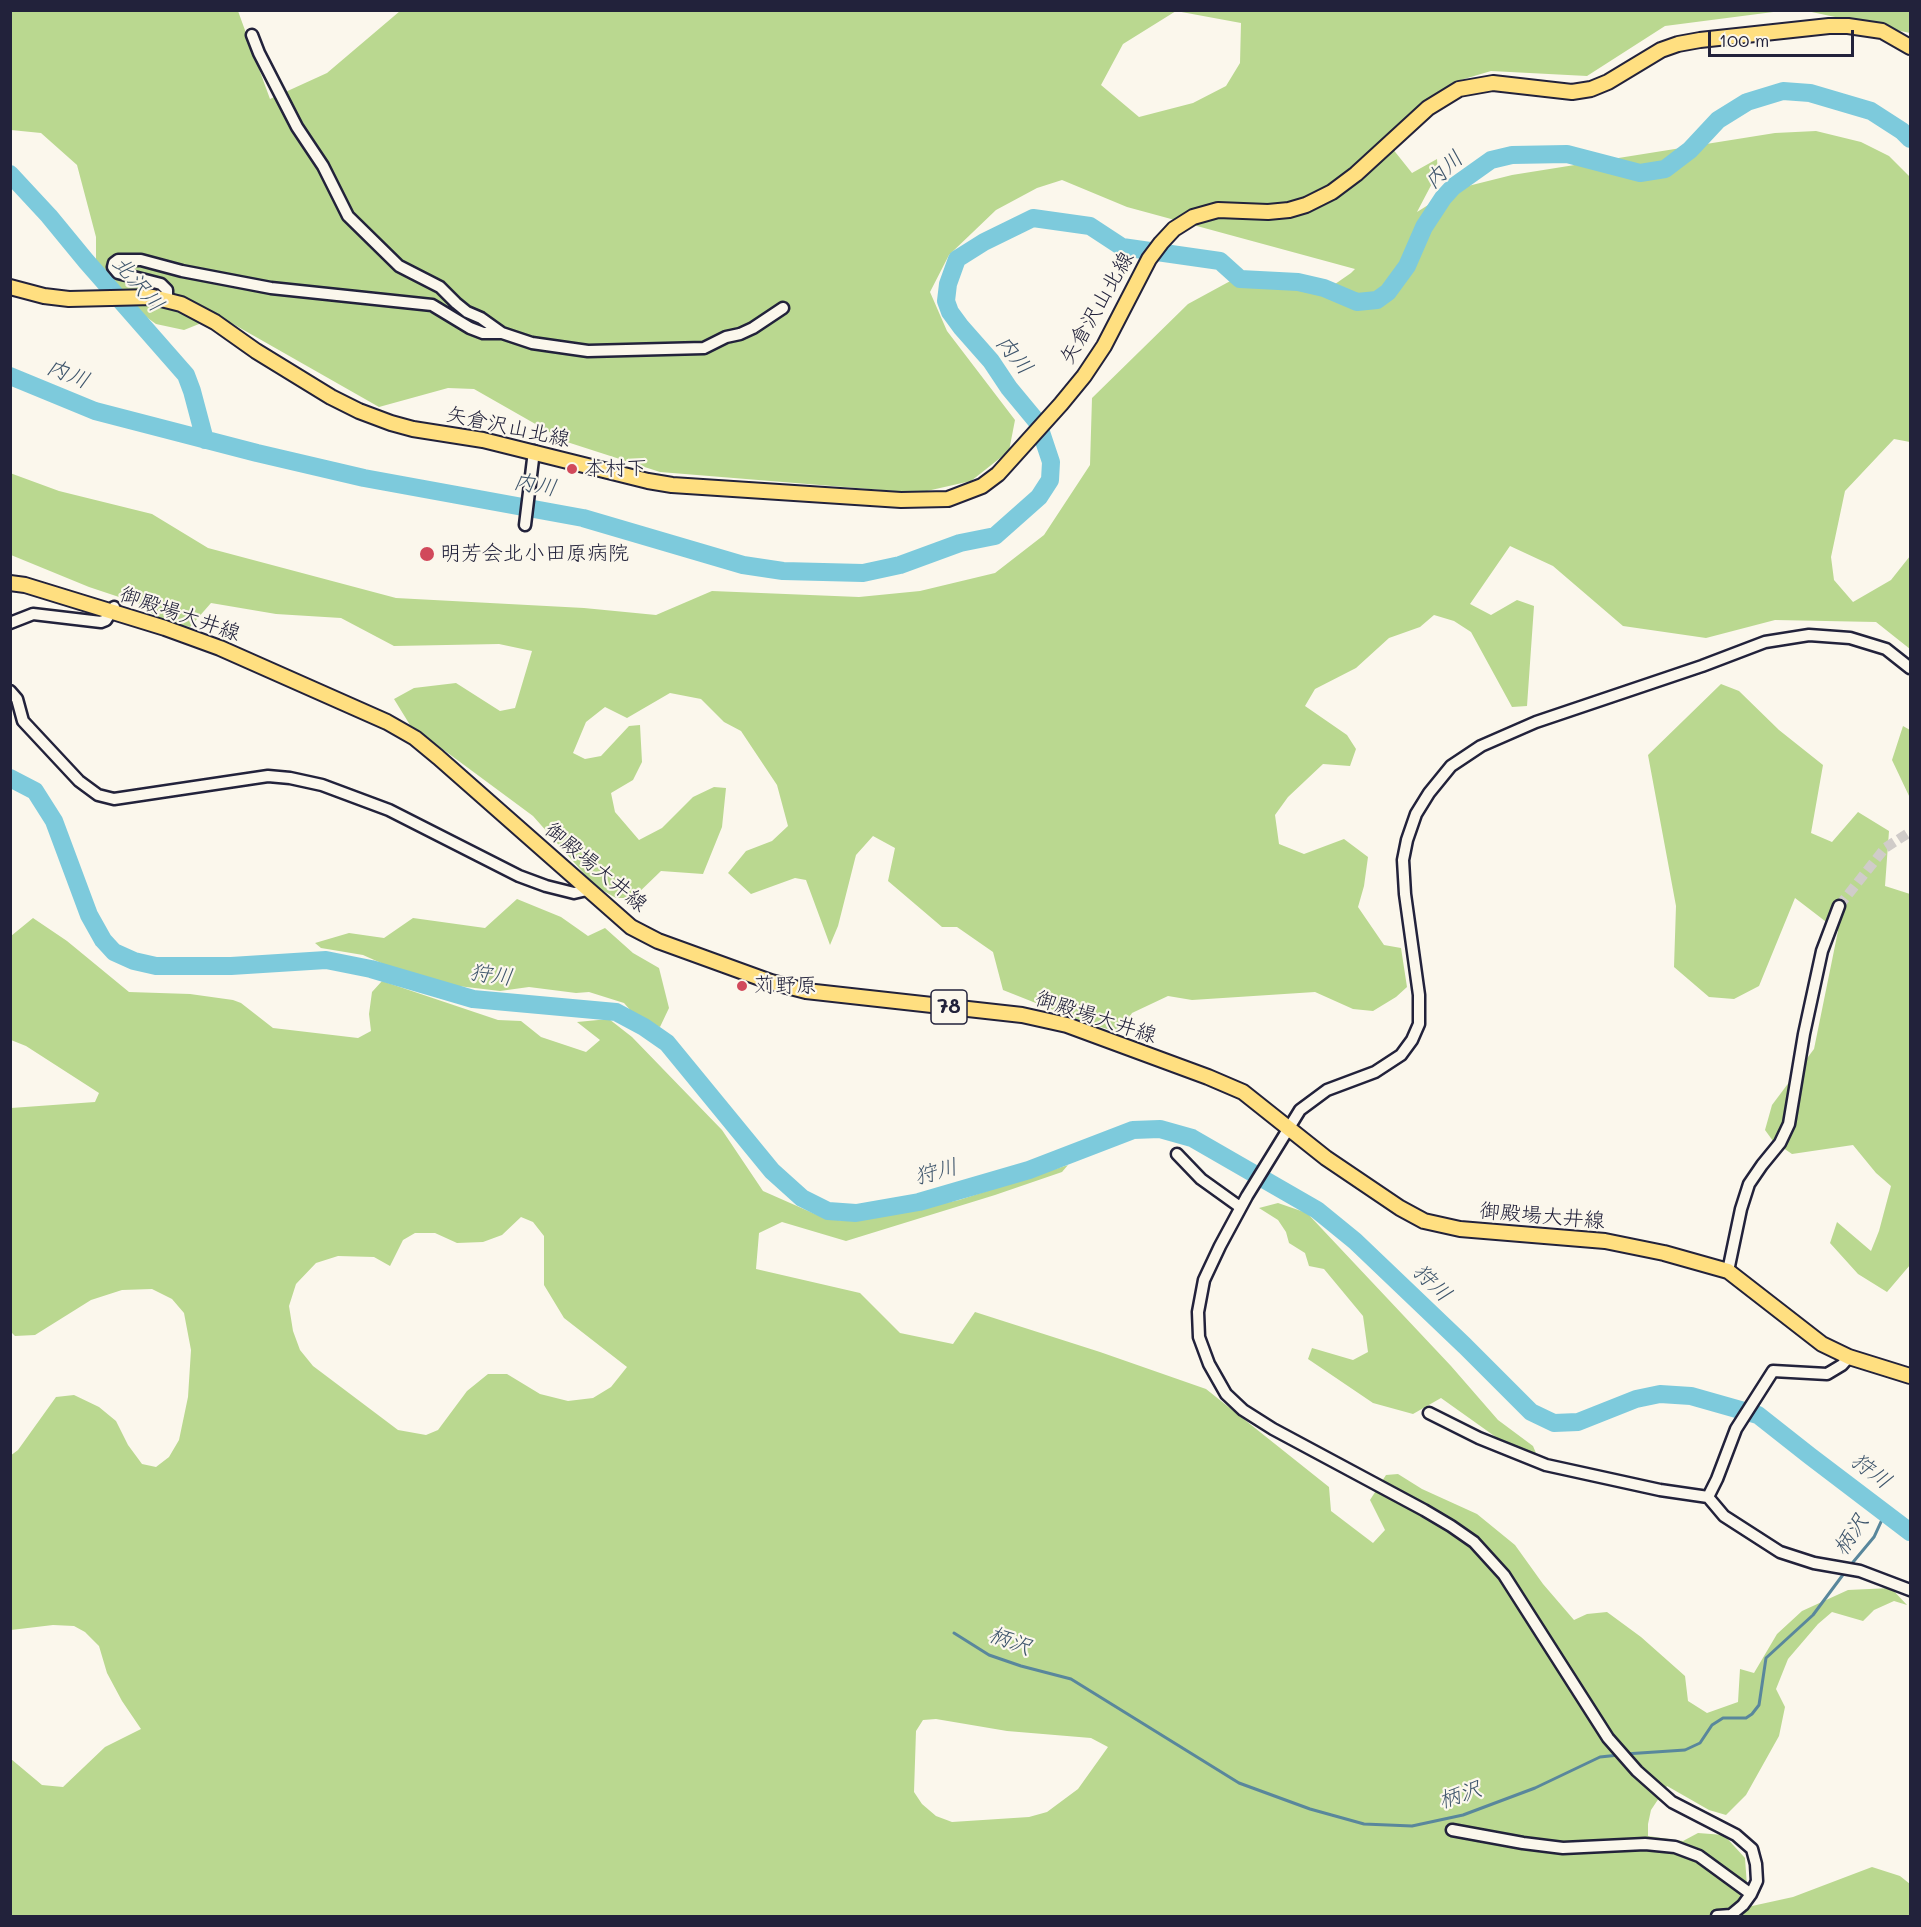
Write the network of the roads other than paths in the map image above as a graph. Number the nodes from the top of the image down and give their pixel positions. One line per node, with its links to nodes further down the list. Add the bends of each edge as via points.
1 (252, 34): 6 (street, via 297,127 323,166 348,216 399,266 440,286 467,312)
2 (1911, 47): 7 (main road, 矢倉沢山北線, via 1882,31 1829,26 1678,44 1591,89 1572,92 1511,84 1459,89 1428,108 1356,174 1306,205 1268,212 1218,210 1194,217 1174,229 1149,259 1104,346 1061,404 998,474 982,486 948,499 925,501 672,485)
3 (10, 287): 4 (main road, 矢倉沢山北線, via 69,299 130,296)
4 (167, 300): 6 (street, via 167,290 161,284 118,273 114,263 141,260 271,288 432,305 470,328); 7 (main road, 矢倉沢山北線, via 215,321 256,351 358,411 414,429)
5 (783, 308): 6 (street, via 753,328 704,348 588,351 532,343)
6 (502, 333)
7 (534, 452): 8 (street)
8 (525, 525)
9 (10, 583): 10 (main road, 御殿場大井線 / 78)
10 (113, 609): 11 (street, via 101,622 33,614); 14 (main road, 御殿場大井線 / 78, via 220,648 387,722 438,757)
11 (10, 623)
12 (1911, 668): 16 (street, via 1886,649 1850,638 1809,635 1765,642 1536,722 1481,746 1451,766 1416,814 1403,860 1419,995 1419,1023 1412,1040 1401,1055 1375,1072 1317,1096)
13 (10, 691): 14 (street, via 17,699 23,721 79,781 98,795 114,799 268,776 290,778 322,785 389,810 528,879 574,893)
14 (587, 890): 16 (main road, 御殿場大井線 / 78, via 631,927 658,941 771,982 806,991 1056,1022 1243,1092)
15 (1839, 906): 19 (street, via 1818,972 1789,1124 1780,1143 1749,1184)
16 (1288, 1127): 18 (street); 19 (main road, 御殿場大井線 / 78, via 1326,1158 1424,1221 1460,1229 1605,1241)
17 (1177, 1154): 18 (street, via 1201,1179)
18 (1240, 1208): 26 (street, via 1204,1280 1198,1312 1200,1337 1209,1364 1226,1394 1273,1429 1424,1510 1474,1542 1504,1575 1608,1738 1637,1772 1672,1802 1736,1835 1752,1849 1757,1881)
19 (1728, 1271): 20 (main road, 御殿場大井線 / 78, via 1822,1344)
20 (1849, 1357): 21 (main road, 御殿場大井線 / 78); 23 (street, via 1827,1374 1773,1371 1736,1430)
21 (1911, 1376)
22 (1429, 1413): 23 (street, via 1546,1465)
23 (1707, 1497): 24 (street, via 1724,1516 1780,1552 1860,1571)
24 (1911, 1590)
25 (1452, 1830): 26 (street, via 1563,1848 1645,1844 1675,1847 1699,1856)
26 (1751, 1894): 27 (street, via 1731,1915)
27 (1717, 1917)

